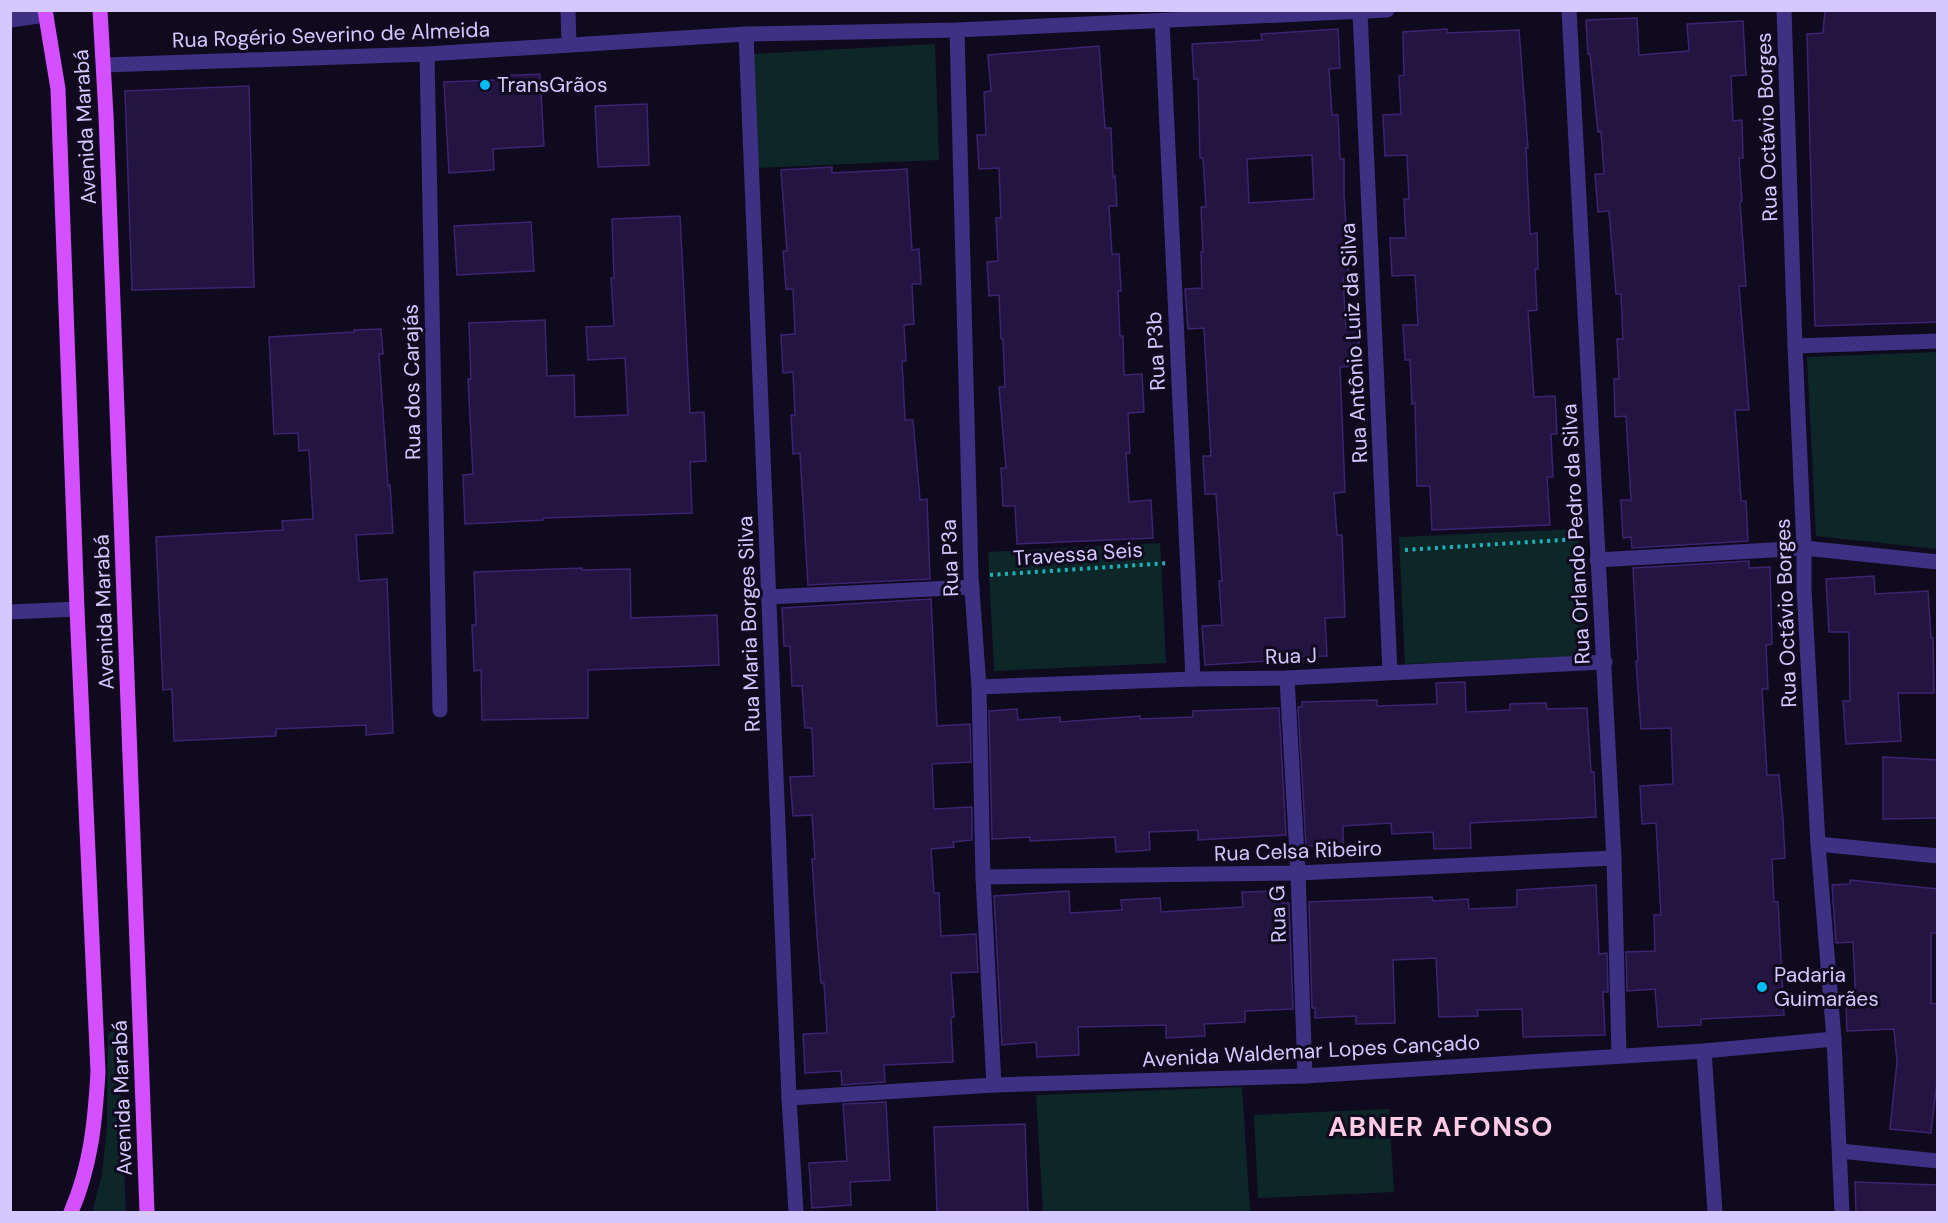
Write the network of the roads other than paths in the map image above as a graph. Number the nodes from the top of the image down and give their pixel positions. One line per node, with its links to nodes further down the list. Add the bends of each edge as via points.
1 (100, 10): 14 (main road, Avenida Marabá)
2 (568, 10): 12 (street)
3 (1387, 10): 6 (street, Rua Rogério Severino de Almeida)
4 (1569, 10): 18 (street, Rua Orlando Pedro da Silva)
5 (1784, 10): 16 (street, Rua Octávio Borges)
6 (1360, 12): 9 (street, Rua Rogério Severino de Almeida); 25 (street, Rua Antônio Luiz da Silva)
7 (45, 13): 8 (street); 22 (main road, Avenida Marabá, via 58,89)
8 (10, 20)
9 (1162, 21): 10 (street, Rua Rogério Severino de Almeida); 27 (street, Rua P3b)
10 (957, 30): 11 (street, Rua Rogério Severino de Almeida); 20 (street, Rua P3a)
11 (746, 34): 12 (street, Rua Rogério Severino de Almeida); 21 (street, Rua Maria Borges Silva)
12 (569, 45): 13 (street, Rua Rogério Severino de Almeida)
13 (427, 54): 14 (street, Rua Rogério Severino de Almeida); 29 (street, Rua dos Carajás)
14 (104, 65): 44 (main road, Avenida Marabá)
15 (1938, 341): 16 (street)
16 (1795, 346): 17 (street, Rua Octávio Borges)
17 (1804, 548): 18 (street); 19 (street); 30 (street, Rua Octávio Borges)
18 (1597, 560): 24 (street, Rua Orlando Pedro da Silva)
19 (1938, 562)
20 (972, 581): 21 (street); 28 (street, Rua P3a)
21 (768, 597): 40 (street, Rua Maria Borges Silva)
22 (77, 609): 23 (street); 43 (main road, Avenida Marabá, via 98,1072 93,1136 80,1190)
23 (10, 612)
24 (1605, 662): 25 (street, Rua J); 32 (street, Rua Orlando Pedro da Silva)
25 (1390, 672): 26 (street, Rua J)
26 (1287, 678): 27 (street, Rua J); 33 (street, Rua G)
27 (1193, 679): 28 (street, Rua J)
28 (979, 687): 34 (street, Rua P3a)
29 (440, 710)
30 (1818, 844): 31 (street); 35 (street, Rua Octávio Borges)
31 (1938, 856)
32 (1614, 858): 33 (street, Rua Celsa Ribeiro); 37 (street, Rua Orlando Pedro da Silva)
33 (1298, 873): 34 (street, Rua Celsa Ribeiro); 38 (street, Rua G)
34 (983, 878): 39 (street, Rua P3a)
35 (1834, 1039): 36 (street, Avenida Waldemar Lopes Cançado); 41 (street, Rua Octávio Borges)
36 (1704, 1051): 37 (street, Avenida Waldemar Lopes Cançado); 46 (street)
37 (1619, 1055): 38 (street, Avenida Waldemar Lopes Cançado)
38 (1305, 1076): 39 (street, Avenida Waldemar Lopes Cançado)
39 (994, 1085): 40 (street, Avenida Waldemar Lopes Cançado)
40 (789, 1098): 45 (street, Rua Maria Borges Silva)
41 (1840, 1150): 42 (street); 47 (street, Rua Octávio Borges)
42 (1938, 1161)
43 (70, 1212)
44 (147, 1212)
45 (796, 1212)
46 (1715, 1212)
47 (1842, 1212)

